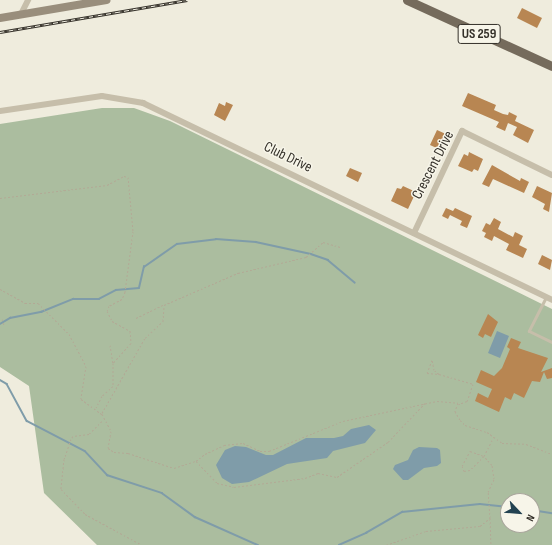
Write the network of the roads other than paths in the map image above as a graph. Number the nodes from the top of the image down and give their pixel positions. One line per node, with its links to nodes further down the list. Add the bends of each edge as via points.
1 (28, 0): 5 (street)
2 (106, 0): 4 (street)
3 (407, 0): 7 (main road, US 259)
4 (93, 1): 5 (street)
5 (21, 14): 6 (street)
6 (0, 18)
7 (552, 66)
8 (0, 111): 10 (street, Club Drive, via 102,96 143,103)
9 (552, 175): 10 (street, Crescent Drive, via 462,132)
10 (414, 233): 11 (street, Club Drive)
11 (546, 297): 12 (street, Club Drive); 13 (lane, via 530,331)
12 (552, 300)
13 (552, 342)

